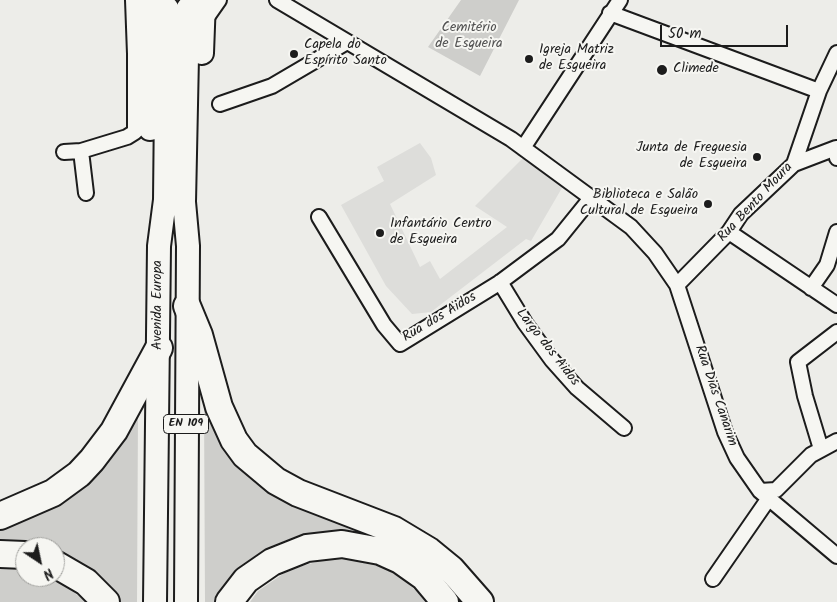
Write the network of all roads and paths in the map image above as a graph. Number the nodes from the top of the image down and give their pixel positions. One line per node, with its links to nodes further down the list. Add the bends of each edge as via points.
1 (133, 0): 12 (street, via 135,132)
2 (219, 0): 5 (street)
3 (277, 0): 7 (street, Rua Dias Canarim)
4 (620, 0): 6 (street)
5 (182, 8): 25 (main road, Avenida Europa / EN 109, via 197,201 188,246); 27 (main road, Avenida Europa / EN 109, via 150,202 159,246)
6 (610, 13): 9 (street); 11 (street)
7 (347, 42): 10 (street, via 272,86); 11 (street, Rua Dias Canarim)
8 (837, 53): 9 (street, Rua Bento Moura)
9 (819, 91): 15 (street, Rua Bento Moura)
10 (220, 104)
11 (522, 148): 17 (street, Rua Dias Canarim)
12 (82, 151): 13 (street); 16 (street)
13 (64, 152)
14 (836, 153): 15 (street)
15 (794, 164): 19 (street, Rua Bento Moura, via 741,214)
16 (86, 193)
17 (592, 197): 21 (street, Rua dos Aidos, via 558,239); 22 (street, Rua Dias Canarim, via 631,227 655,253)
18 (319, 217): 21 (street, Rua dos Aidos, via 384,325 400,344)
19 (729, 232): 22 (street, Rua Bento Moura); 23 (street)
20 (837, 232): 23 (street, via 827,265)
21 (500, 282): 28 (street, Largo dos Aidos, via 552,360 577,388)
22 (677, 285): 31 (street, Rua Dias Canarim, via 725,432 737,458)
23 (810, 288): 24 (street)
24 (837, 305)
25 (187, 306): 40 (main road, Avenida Europa / EN 109); 43 (highway, via 199,335 219,407 234,440 246,454 276,481 298,493 394,530 429,551 451,569)
26 (837, 332): 30 (street, via 798,362)
27 (159, 348): 32 (highway, via 107,442 79,474 53,493); 39 (main road, Avenida Europa / EN 109)
28 (624, 428)
29 (837, 441): 30 (street)
30 (821, 449): 31 (street, via 776,490)
31 (765, 495): 35 (street, Rua Dias Canarim); 37 (street)
32 (0, 516)
33 (0, 554): 34 (highway)
34 (15, 555)
35 (837, 556)
36 (65, 570): 38 (highway, via 86,582)
37 (713, 579)
38 (106, 602)
39 (155, 602)
40 (186, 602)
41 (229, 602): 42 (highway, via 246,580 272,562 307,548 342,544 380,551 400,560 424,577)
42 (446, 602)
43 (480, 602)

